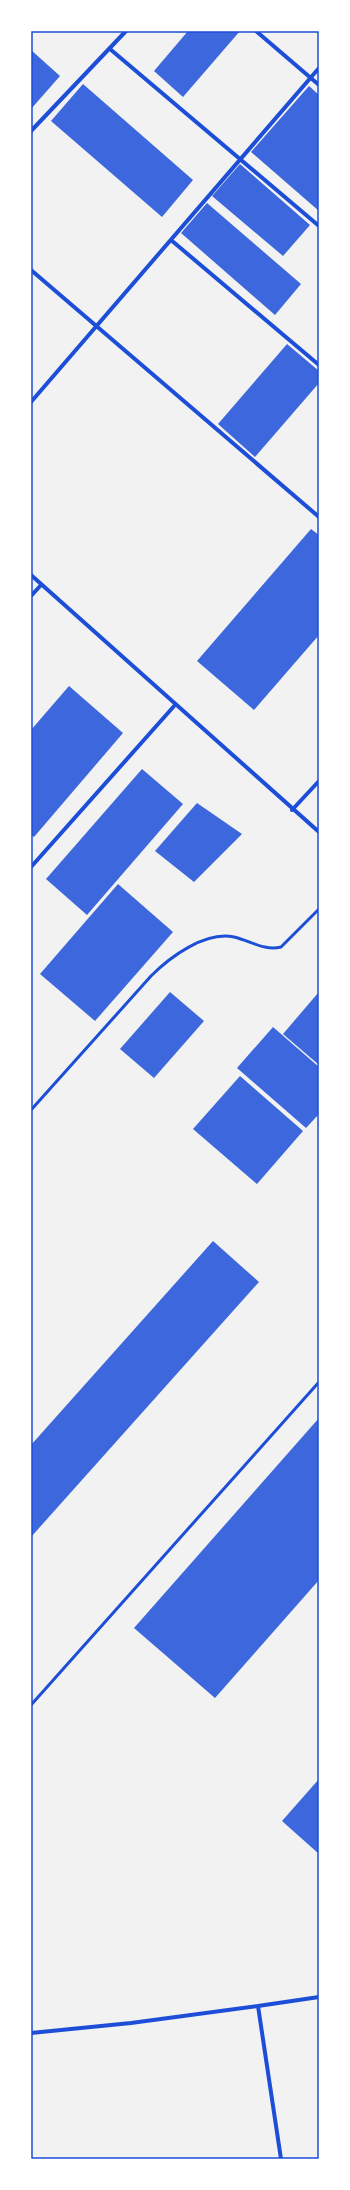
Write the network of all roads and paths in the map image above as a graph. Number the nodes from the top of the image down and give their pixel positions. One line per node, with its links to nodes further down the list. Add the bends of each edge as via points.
1 (126, 31): 3 (street)
2 (256, 31): 5 (street)
3 (110, 49): 7 (street); 8 (street)
4 (319, 68): 5 (street)
5 (311, 78): 6 (street); 8 (street)
6 (319, 85)
7 (31, 131)
8 (240, 159): 9 (street); 10 (street)
9 (319, 226)
10 (171, 240): 12 (street); 13 (street)
11 (31, 270): 12 (street)
12 (96, 326): 14 (street); 15 (street)
13 (319, 365)
14 (31, 402)
15 (319, 517)
16 (31, 575): 17 (street)
17 (41, 585): 18 (street); 19 (street)
18 (31, 596)
19 (175, 705): 21 (street); 23 (street)
20 (319, 782): 21 (street)
21 (292, 810): 22 (street)
22 (319, 832)
23 (31, 867)
24 (319, 909): 25 (lane, via 281,947 266,948 224,936 191,946 169,958)
25 (31, 1110)
26 (319, 1382): 27 (lane)
27 (31, 1704)
28 (319, 1997): 29 (street)
29 (258, 2006): 30 (street); 31 (street)
30 (31, 2033)
31 (281, 2159)

